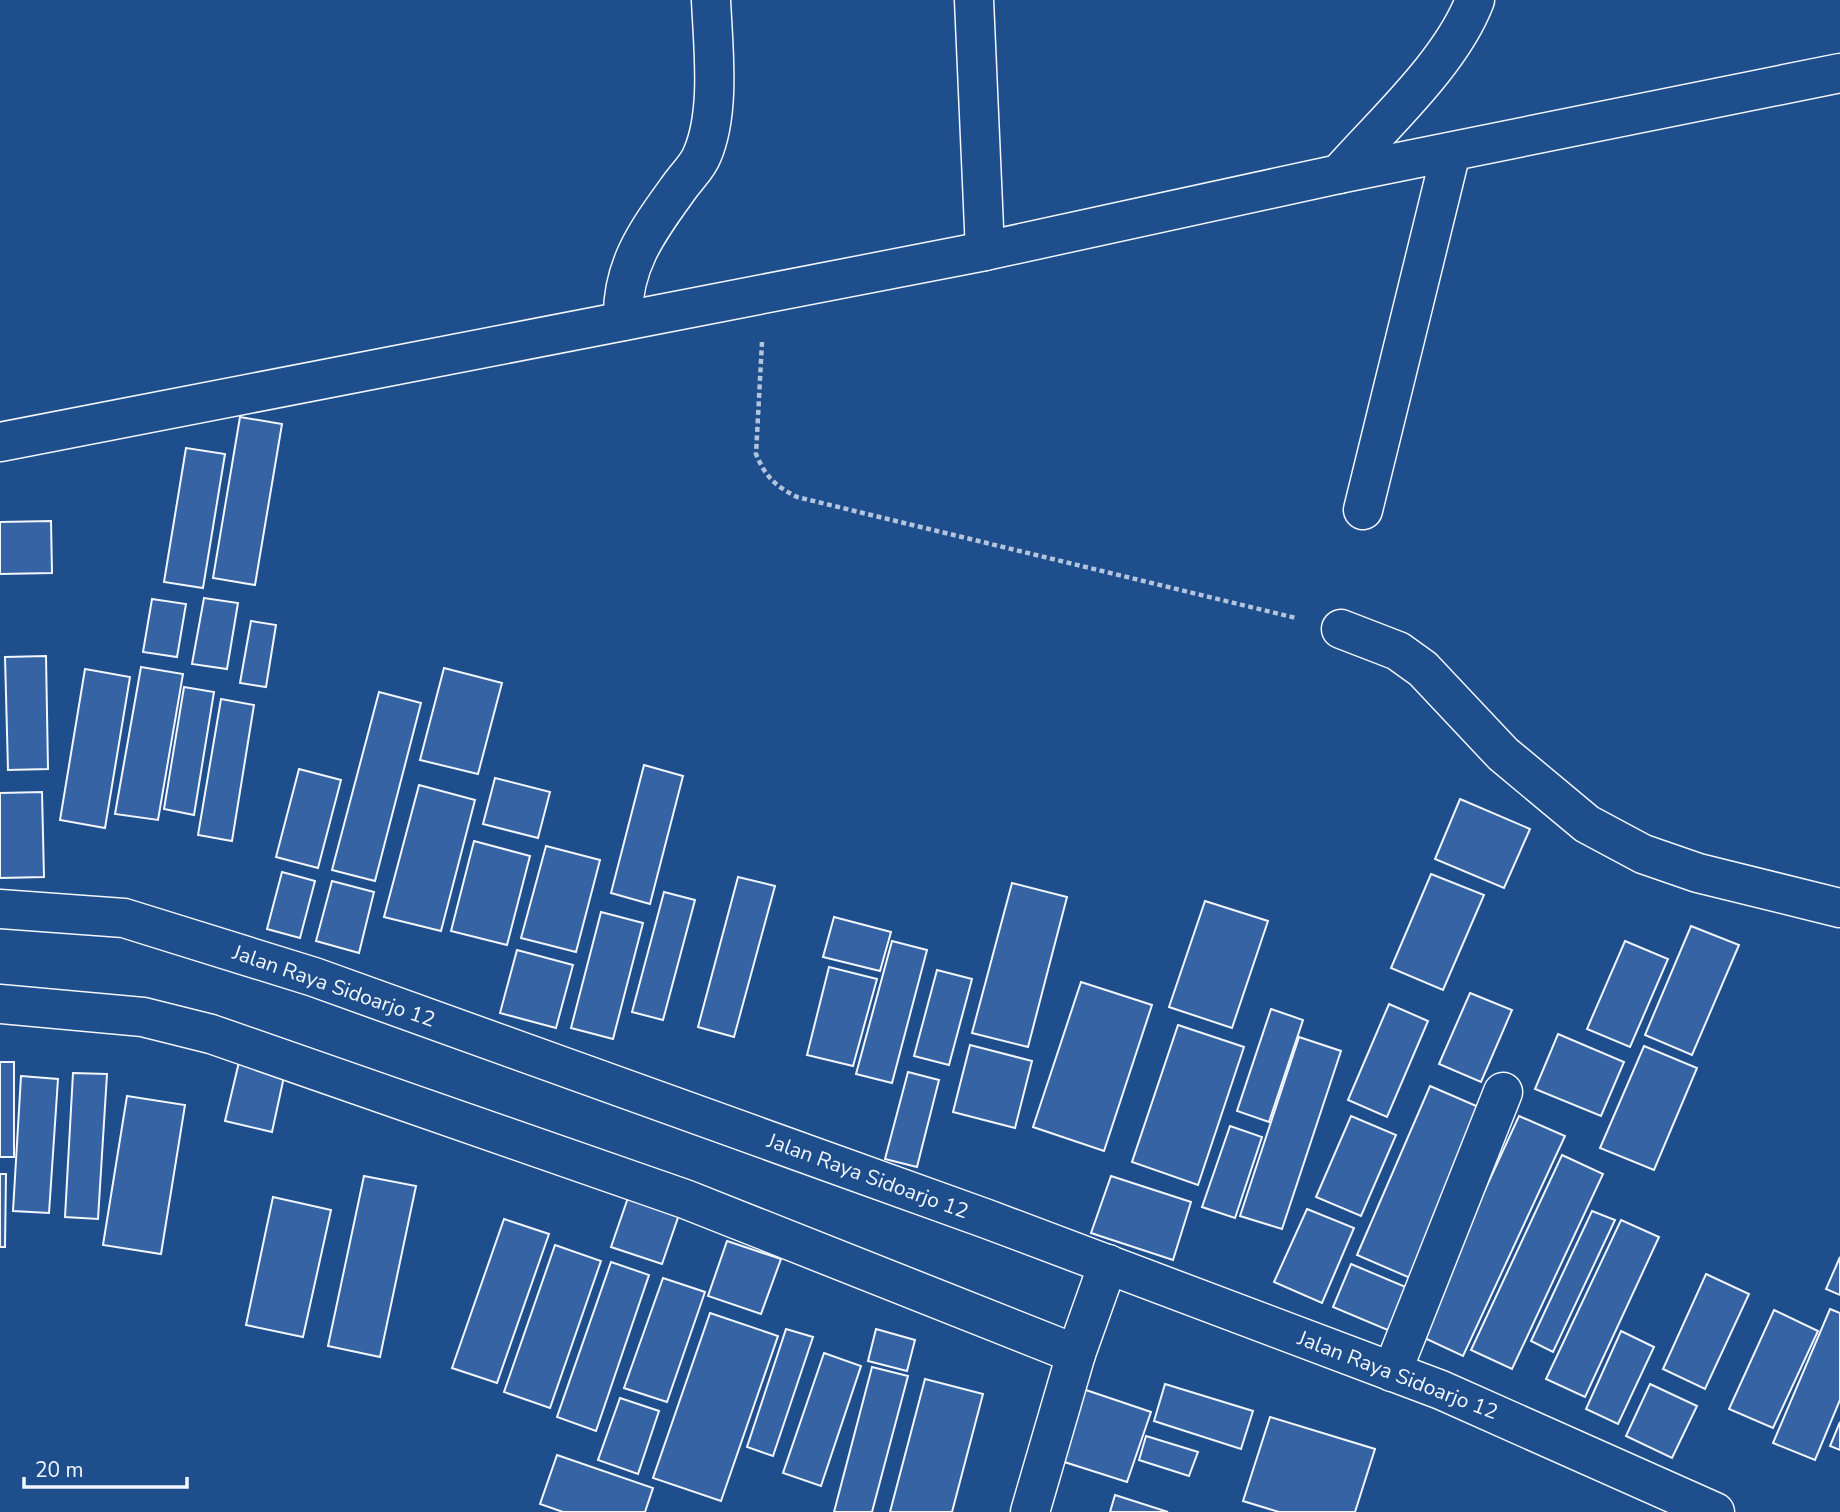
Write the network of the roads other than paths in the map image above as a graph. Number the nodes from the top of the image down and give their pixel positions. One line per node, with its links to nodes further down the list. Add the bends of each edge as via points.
1 (710, 0): 8 (street, via 715,95 702,155 633,259 622,295)
2 (974, 0): 7 (street)
3 (1475, 0): 6 (street, via 1465,26 1448,50)
4 (1840, 73): 5 (street)
5 (1451, 152): 6 (street); 10 (street)
6 (1339, 174): 7 (street)
7 (985, 251): 8 (street)
8 (622, 321): 9 (street)
9 (0, 442)
10 (1363, 510)
11 (1341, 629): 12 (street, via 1398,651 1423,669 1503,754 1587,824 1643,854 1698,873)
12 (1840, 908)
13 (0, 909): 16 (street, Jalan Raya Sidoarjo 12, via 124,918 314,977)
14 (0, 1004): 17 (street, via 143,1017 211,1034 685,1199)
15 (1503, 1092): 18 (street)
16 (1103, 1275): 17 (street); 18 (street, Jalan Raya Sidoarjo 12)
17 (1080, 1344): 19 (street)
18 (1392, 1372): 20 (street, Jalan Raya Sidoarjo 12, via 1543,1433)
19 (1030, 1512)
20 (1715, 1512)

